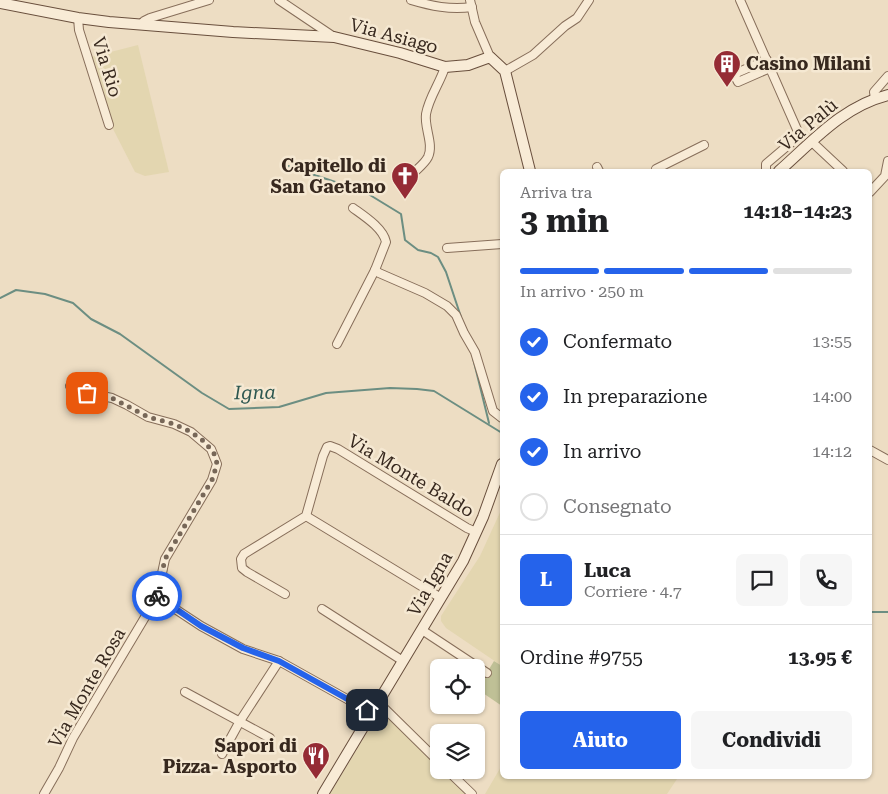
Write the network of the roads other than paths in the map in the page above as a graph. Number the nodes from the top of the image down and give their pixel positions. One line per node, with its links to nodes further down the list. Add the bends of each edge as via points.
1 (210, 0): 9 (street, Via Rio, via 144,20)
2 (279, 0): 11 (street, Via Asiago)
3 (411, 0): 7 (street, via 449,8)
4 (590, 0): 16 (street, via 577,18 533,55)
5 (740, 0): 13 (street)
6 (0, 4): 8 (street, Via Rio)
7 (471, 4): 12 (street)
8 (78, 18): 9 (street, Via Rio); 20 (street, Via Rio)
9 (141, 24): 10 (street, Via Rio)
10 (233, 32): 11 (street, Via Asiago)
11 (334, 37): 14 (street, Via Asiago, via 392,50)
12 (490, 56): 14 (street, Via Asiago, via 468,65); 16 (street)
13 (767, 60): 15 (street); 15 (street, via 734,74 738,82)
14 (445, 67): 31 (street, Via Asiago, via 426,114 425,127 430,146 428,157)
15 (770, 68): 23 (street, via 799,136)
16 (505, 71): 25 (street)
17 (888, 76): 19 (street, via 874,92)
18 (888, 95): 19 (street, Via Palù)
19 (875, 99): 21 (street, Via Palù, via 830,124)
20 (109, 125)
21 (812, 142): 29 (street, Via Palù); 30 (street)
22 (704, 145): 26 (street)
23 (770, 160): 27 (street); 28 (street)
24 (888, 161): 32 (street, via 885,176)
25 (530, 169)
26 (657, 169)
27 (766, 169)
28 (774, 169)
29 (781, 169)
30 (841, 169)
31 (404, 187)
32 (872, 190)
33 (353, 208): 36 (street, via 386,239)
34 (500, 244): 35 (street)
35 (447, 248)
36 (375, 270): 37 (street); 39 (street, via 425,293 456,315 475,352 493,411)
37 (337, 344)
38 (70, 386): 46 (street, Via Monte Rosa, via 112,398 148,417 191,432 215,455 217,464 212,480 165,559)
39 (500, 416)
40 (872, 451): 41 (street)
41 (888, 460)
42 (500, 480): 44 (street, Via Igna)
43 (306, 516): 44 (street, Via Monte Baldo, via 323,456 330,446); 45 (street, via 244,554 242,559 242,568); 47 (street)
44 (476, 532): 47 (street, Via Igna)
45 (285, 594)
46 (157, 598): 50 (street, via 243,648); 61 (street, Via Monte Rosa, via 73,738)
47 (441, 598): 49 (street, Via Igna)
48 (322, 609): 51 (street)
49 (422, 630): 51 (street, Via Igna); 52 (street)
50 (279, 661): 55 (street); 56 (street)
51 (403, 661): 54 (street, Via Igna)
52 (487, 673)
53 (185, 692): 56 (street)
54 (378, 702): 55 (street, Via Igna); 58 (street)
55 (372, 712): 62 (street, Via Igna)
56 (240, 721): 57 (street); 59 (street)
57 (270, 738)
58 (430, 753)
59 (222, 754)
60 (456, 779): 63 (street)
61 (44, 794)
62 (323, 794)
63 (472, 794)

